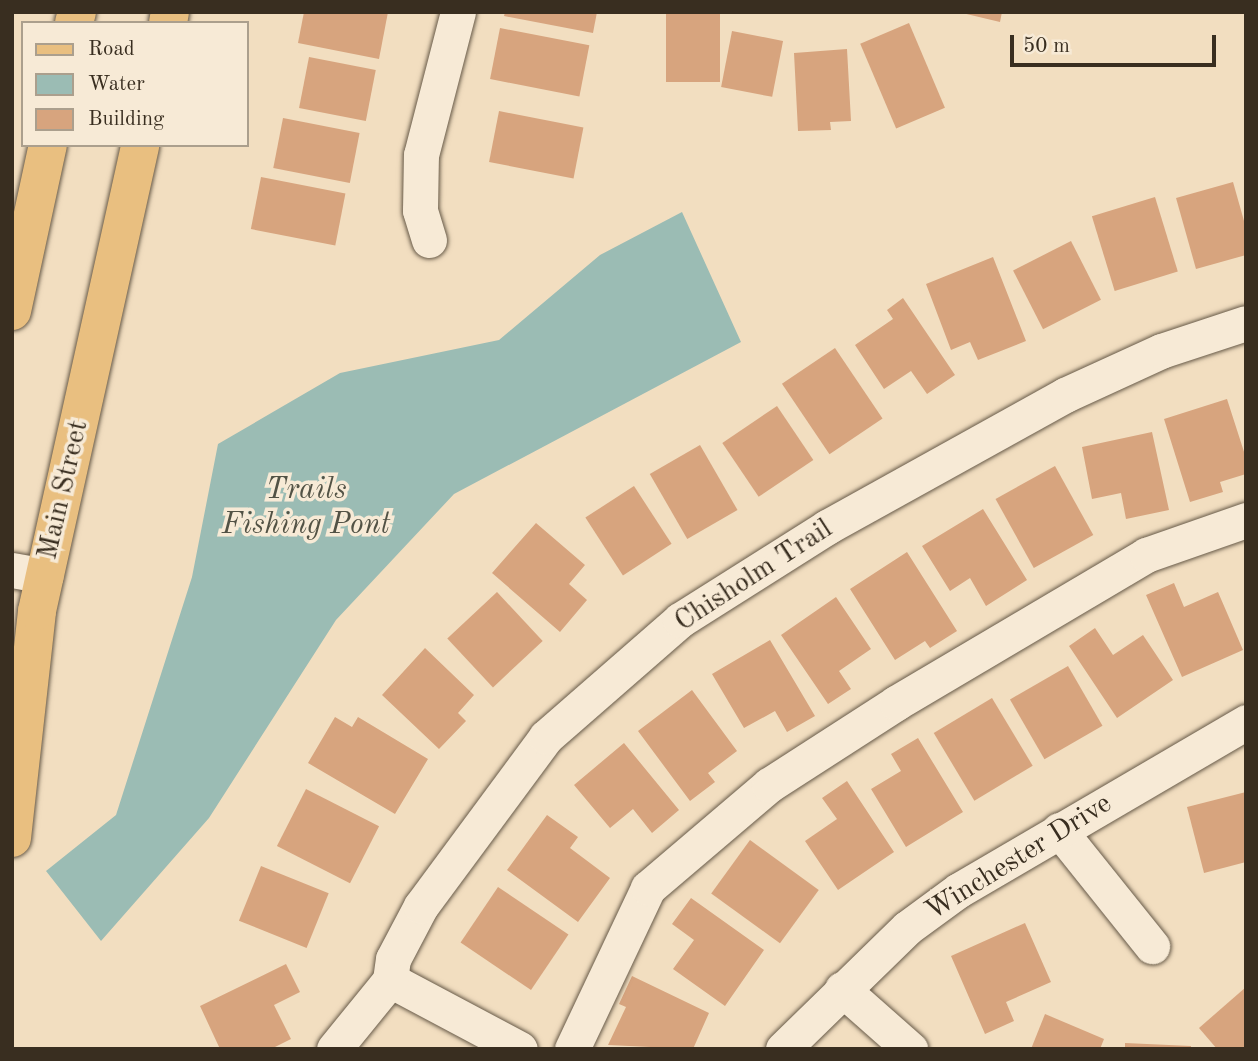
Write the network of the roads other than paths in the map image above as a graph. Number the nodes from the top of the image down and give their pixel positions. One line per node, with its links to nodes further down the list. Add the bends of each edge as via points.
1 (458, 12): 4 (street, via 421,155 420,210)
2 (48, 147): 5 (main road)
3 (139, 147): 8 (main road, Main Street)
4 (429, 240)
5 (12, 310)
6 (1246, 323): 14 (street, Chisholm Trail, via 1161,351 1054,401 827,527 680,620 547,737 421,906 393,959)
7 (1246, 520): 18 (street, via 1146,555 769,785 648,888)
8 (29, 573): 9 (main road, Main Street)
9 (24, 627): 12 (main road, Main Street)
10 (1246, 722): 11 (street, Winchester Drive)
11 (1059, 830): 13 (street); 15 (street, Winchester Drive, via 948,898)
12 (12, 838)
13 (1152, 946)
14 (390, 980): 16 (street); 17 (street)
15 (842, 989): 19 (street, Winchester Drive); 20 (street)
16 (334, 1049)
17 (520, 1049)
18 (572, 1049)
19 (783, 1049)
20 (910, 1049)

